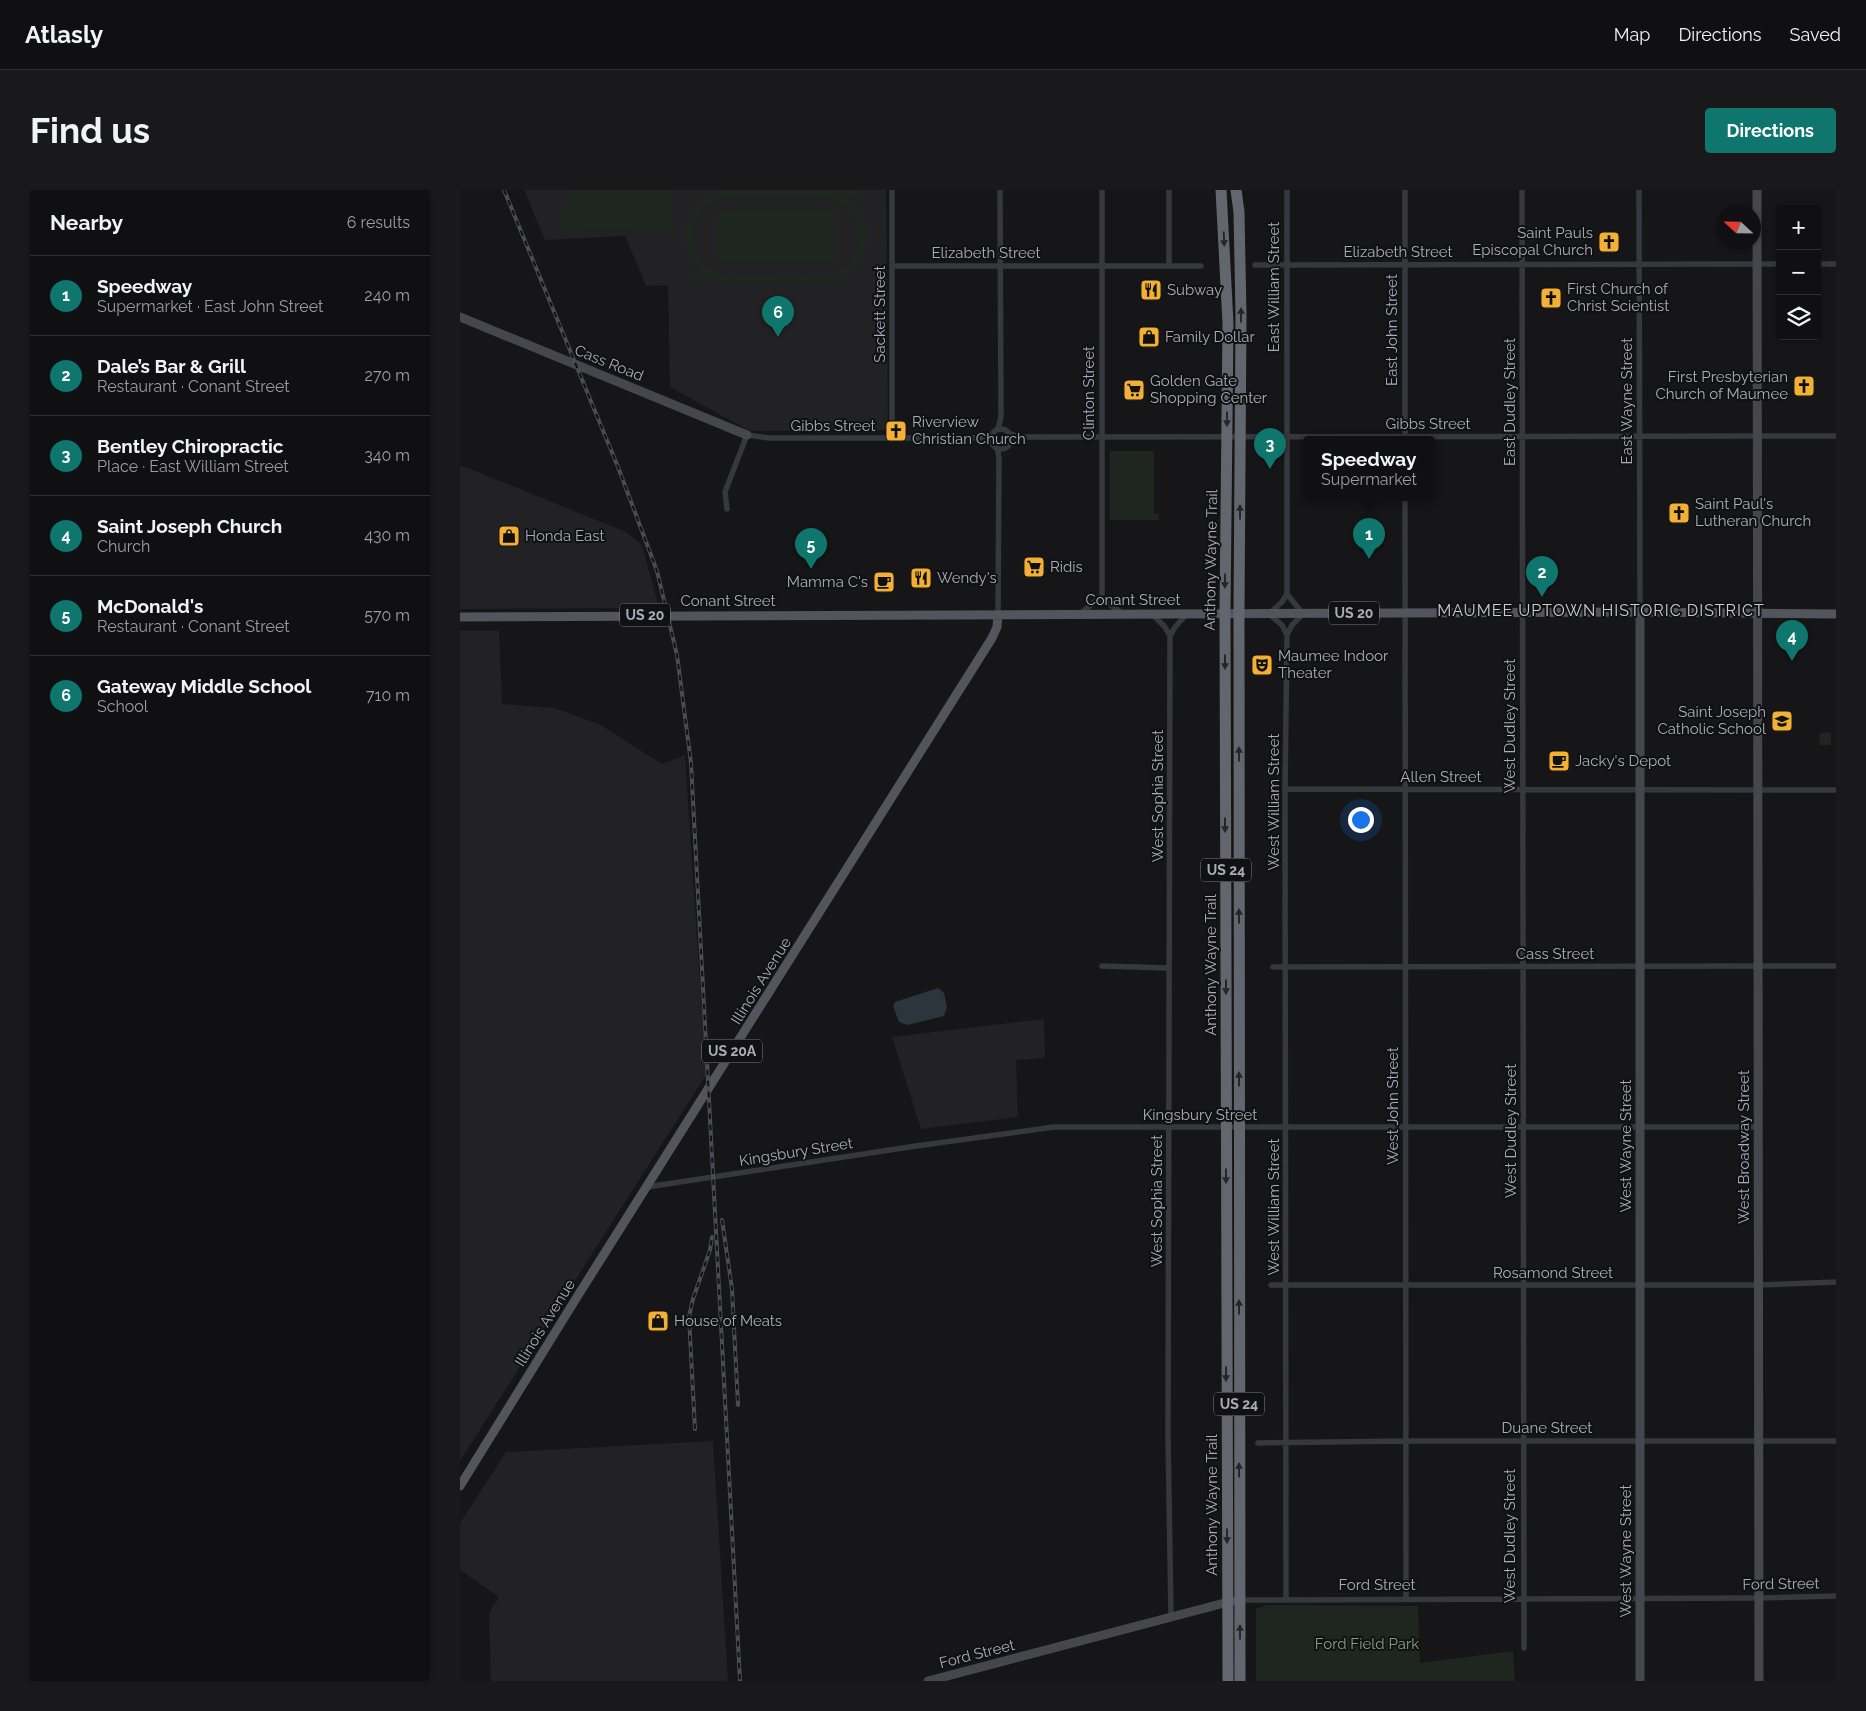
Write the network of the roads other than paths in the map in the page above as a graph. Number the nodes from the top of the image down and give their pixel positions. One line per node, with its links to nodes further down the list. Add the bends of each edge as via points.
1 (892, 190): 22 (street, Sackett Street)
2 (1000, 190): 23 (street)
3 (1102, 190): 24 (street, Clinton Street)
4 (1169, 190): 16 (street)
5 (1221, 190): 35 (highway, Anthony Wayne Trail / US 24, one-way to 35, via 1228,323)
6 (1236, 190): 36 (highway, Anthony Wayne Trail / US 24, one-way to 6, via 1239,212)
7 (1287, 190): 18 (street, East William Street)
8 (1404, 190): 19 (street, East John Street)
9 (1522, 190): 20 (street, East Dudley Street)
10 (1639, 190): 21 (street, East Wayne Street)
11 (1757, 190): 12 (street, West Broadway Street)
12 (1757, 264): 13 (street, Elizabeth Street); 21 (street, Elizabeth Street); 32 (street, West Broadway Street)
13 (1776, 264)
14 (1821, 264): 15 (street)
15 (1836, 264)
16 (1169, 265): 24 (street, Elizabeth Street); 25 (street, Elizabeth Street)
17 (1255, 265): 18 (street, Elizabeth Street)
18 (1287, 265): 19 (street, Elizabeth Street); 37 (street, East William Street)
19 (1405, 265): 20 (street, Elizabeth Street); 29 (street, East John Street)
20 (1522, 265): 21 (street, Elizabeth Street); 30 (street, East Dudley Street)
21 (1639, 265): 31 (street, East Wayne Street)
22 (892, 266): 23 (street, Elizabeth Street); 39 (street, Sackett Street)
23 (1000, 266): 24 (street, Elizabeth Street); 27 (street)
24 (1102, 266): 34 (street, Clinton Street)
25 (1200, 266)
26 (460, 316): 28 (street, Cass Road)
27 (1001, 431): 40 (street, Gibbs Street); 41 (street, Gibbs Street); 43 (street); 44 (street)
28 (747, 435): 39 (street, Gibbs Street, via 769,438); 47 (street, via 725,492)
29 (1405, 436)
30 (1522, 436): 31 (street, Gibbs Street); 42 (street, Gibbs Street); 54 (street, East Dudley Street)
31 (1640, 436): 32 (street, Gibbs Street); 50 (street, East Wayne Street)
32 (1757, 436): 33 (street, Gibbs Street); 55 (street, West Broadway Street)
33 (1836, 436)
34 (1102, 437): 35 (street, Gibbs Street); 41 (street, Gibbs Street); 49 (street, Clinton Street)
35 (1227, 437): 36 (street, Gibbs Street); 51 (highway, Anthony Wayne Trail / US 24, one-way to 51)
36 (1240, 437): 37 (street, Gibbs Street); 52 (highway, Anthony Wayne Trail / US 24, one-way to 36)
37 (1287, 437): 38 (street, Gibbs Street); 48 (street, East William Street)
38 (1303, 437)
39 (892, 438): 40 (street, Gibbs Street)
40 (979, 438): 43 (street, Gibbs Street)
41 (1021, 438): 44 (street, Gibbs Street)
42 (1435, 438)
43 (994, 445): 44 (street, Gibbs Street); 45 (street)
44 (1007, 446): 45 (street)
45 (1000, 458): 63 (street)
46 (1405, 501): 53 (street)
47 (727, 509)
48 (1287, 594): 60 (street); 61 (street)
49 (1102, 596): 56 (street); 57 (street)
50 (1640, 612): 54 (main road, Conant Street / US 20); 55 (main road, Conant Street / US 20); 70 (street, West Wayne Street)
51 (1225, 613): 52 (main road, Conant Street / US 20); 59 (main road, Conant Street / US 20); 82 (highway, Anthony Wayne Trail / US 24, one-way to 82)
52 (1239, 613): 60 (main road, Conant Street / US 20); 83 (highway, Anthony Wayne Trail / US 24, one-way to 52)
53 (1405, 613): 54 (main road, Conant Street / US 20); 61 (main road, Conant Street / US 20); 68 (street, West John Street)
54 (1523, 613): 69 (street, West Dudley Street)
55 (1758, 613): 62 (main road, Conant Street / US 20); 71 (street, West Broadway Street)
56 (1080, 614): 57 (main road, Conant Street / US 20); 63 (main road, Conant Street / US 20)
57 (1123, 614): 58 (main road, Conant Street / US 20)
58 (1152, 614): 59 (main road, Conant Street / US 20); 66 (street, via 1166,627)
59 (1188, 614): 66 (street)
60 (1269, 614): 61 (main road, Conant Street / US 20); 65 (street)
61 (1303, 614): 65 (street, via 1292,625)
62 (1836, 614)
63 (998, 615): 64 (main road, Conant Street / US 20); 90 (main road, Illinois Avenue / US 20A, via 992,638)
64 (460, 616)
65 (1288, 635): 67 (street, West William Street)
66 (1170, 636): 81 (street, West Sophia Street)
67 (1286, 789): 68 (street, Allen Street); 80 (street, West William Street)
68 (1405, 790): 69 (street, Allen Street); 74 (street, West John Street)
69 (1522, 790): 70 (street, Allen Street); 75 (street, West Dudley Street)
70 (1640, 790): 71 (street, Allen Street); 76 (street, West Wayne Street)
71 (1757, 790): 72 (street, Allen Street); 77 (street, West Broadway Street)
72 (1836, 790)
73 (1102, 966): 81 (street)
74 (1405, 966): 75 (street, Cass Street); 80 (street, Cass Street); 85 (street, West John Street)
75 (1524, 966): 76 (street, Cass Street); 86 (street, West Dudley Street)
76 (1640, 966): 77 (street, Cass Street); 87 (street, West Wayne Street)
77 (1758, 966): 78 (street, Cass Street); 88 (street, West Broadway Street)
78 (1836, 966)
79 (1273, 967): 80 (street, Cass Street)
80 (1286, 967): 84 (street, West William Street)
81 (1169, 968): 89 (street, West Sophia Street)
82 (1226, 1127): 83 (street, Kingsbury Street); 89 (street, Kingsbury Street); 113 (highway, Anthony Wayne Trail / US 24, one-way to 113)
83 (1240, 1127): 84 (street, Kingsbury Street); 112 (highway, Anthony Wayne Trail / US 24, one-way to 83)
84 (1286, 1127): 85 (street, Kingsbury Street); 93 (street, West William Street)
85 (1405, 1127): 86 (street, Kingsbury Street); 94 (street, West John Street)
86 (1523, 1127): 87 (street, Kingsbury Street); 97 (street, West Dudley Street)
87 (1640, 1127): 88 (street, Kingsbury Street); 95 (street, West Wayne Street)
88 (1758, 1127): 96 (street, West Broadway Street)
89 (1169, 1128): 90 (street, Kingsbury Street, via 1054,1128); 114 (street, West Sophia Street)
90 (647, 1187): 105 (main road, Illinois Avenue / US 20A)
91 (1836, 1282): 96 (street, Rosamond Street)
92 (1271, 1285): 93 (street, Rosamond Street)
93 (1286, 1285): 94 (street, Rosamond Street); 104 (street, West William Street)
94 (1405, 1285): 97 (street, Rosamond Street); 99 (street, West John Street)
95 (1640, 1285): 96 (street, Rosamond Street); 97 (street, Rosamond Street); 98 (street, West Wayne Street)
96 (1758, 1285): 101 (street, West Broadway Street)
97 (1523, 1286): 100 (street, West Dudley Street)
98 (1640, 1440): 100 (street, Duane Street); 101 (street, Duane Street); 108 (street, West Wayne Street)
99 (1405, 1441): 100 (street, Duane Street); 104 (street, Duane Street); 111 (street, West John Street)
100 (1523, 1441): 107 (street, West Dudley Street)
101 (1759, 1441): 102 (street, Duane Street); 109 (street, West Broadway Street)
102 (1836, 1441)
103 (1258, 1443): 104 (street, Duane Street)
104 (1286, 1443): 110 (street, West William Street)
105 (460, 1486)
106 (1836, 1596): 109 (street, Ford Street)
107 (1523, 1598): 108 (street, Ford Street); 111 (street, Ford Street); 115 (street, West Dudley Street)
108 (1640, 1598): 109 (street, Ford Street); 119 (street, West Wayne Street)
109 (1758, 1598): 120 (street, West Broadway Street)
110 (1286, 1599): 111 (street, Ford Street); 112 (street, Ford Street)
111 (1406, 1599)
112 (1240, 1600): 113 (street, Ford Street); 118 (highway, Anthony Wayne Trail / US 24, one-way to 112)
113 (1227, 1601): 114 (street, Ford Street); 117 (highway, Anthony Wayne Trail / US 24)
114 (1171, 1616): 116 (street, Ford Street)
115 (1524, 1648)
116 (928, 1681)
117 (1228, 1681)
118 (1240, 1681)
119 (1640, 1681)
120 (1758, 1681)

